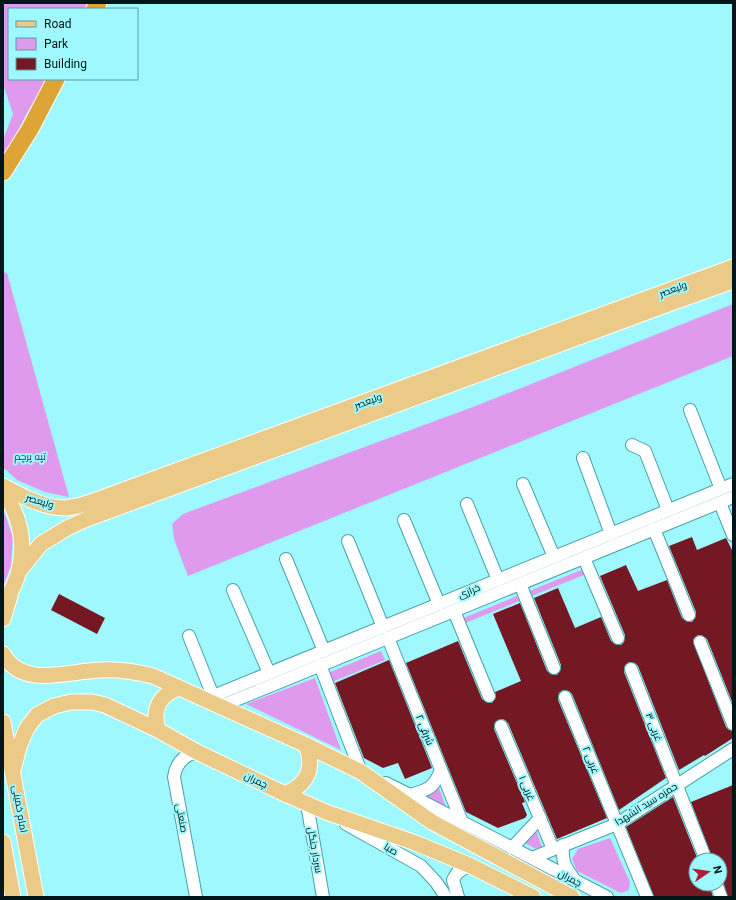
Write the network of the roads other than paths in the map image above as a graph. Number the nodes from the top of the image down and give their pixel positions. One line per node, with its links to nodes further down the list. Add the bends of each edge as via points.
1 (55, 80): 2 (highway, via 30,129)
2 (3, 172)
3 (733, 267): 10 (main road, ولیعصر, via 91,502 66,508 51,506 31,500)
4 (733, 281): 26 (main road, ولیعصر, via 87,519 41,544)
5 (690, 410): 11 (street)
6 (632, 445): 16 (street, via 645,451)
7 (583, 458): 20 (street)
8 (523, 484): 25 (street)
9 (733, 484): 11 (street, خرازی)
10 (3, 486)
11 (721, 489): 17 (street, خرازی)
12 (3, 491): 26 (main road, via 19,522 23,546)
13 (733, 497): 14 (street, خرازی)
14 (720, 503): 17 (street, خرازی); 21 (street)
15 (467, 504): 27 (street)
16 (668, 510): 17 (street, خرازی); 20 (street, خرازی)
17 (683, 511): 19 (street, خرازی)
18 (404, 520): 31 (street)
19 (654, 530): 23 (street, خرازی); 33 (street)
20 (611, 534): 25 (street, خرازی)
21 (733, 536)
22 (348, 541): 35 (street)
23 (584, 558): 25 (street, خرازی); 37 (street)
24 (286, 559): 39 (street)
25 (552, 562): 27 (street, خرازی); 28 (street, خرازی)
26 (20, 570): 30 (main road)
27 (498, 580): 31 (street, خرازی)
28 (520, 584): 32 (street, خرازی); 42 (street)
29 (233, 590): 44 (street)
30 (7, 599): 34 (main road)
31 (439, 604): 35 (street, خرازی)
32 (454, 611): 35 (street, خرازی); 46 (street)
33 (689, 615)
34 (3, 619)
35 (385, 632): 39 (street, خرازی); 41 (street, خرازی); 57 (street, ۲ شرقی)
36 (189, 636): 48 (street)
37 (618, 638)
38 (700, 642): 50 (street)
39 (324, 651): 44 (street, خرازی)
40 (3, 654): 45 (main road, چمران, via 15,668 38,676 127,670 154,676)
41 (320, 665): 48 (street, خرازی); 58 (street)
42 (554, 668)
43 (631, 669): 59 (street, ۳ غربی)
44 (269, 673): 48 (street, خرازی)
45 (179, 688): 48 (main road, چمران); 52 (main road, via 167,694 159,704 156,712)
46 (489, 696)
47 (566, 697): 66 (street, ۲ غربی)
48 (213, 700): 53 (main road, چمران)
49 (3, 722): 56 (main road, امام خمینی)
50 (733, 724)
51 (501, 726): 64 (street, ۱ غربی)
52 (158, 730): 55 (main road, چمران); 56 (main road, چمران, via 105,705 92,702 71,702 54,706 37,715 27,728)
53 (306, 745): 58 (main road, چمران); 60 (main road, via 310,754 308,774 295,790)
54 (733, 749): 59 (street, حمزه سید الشهدا)
55 (198, 752): 60 (main road, چمران); 76 (street, صنعتی, via 189,754 180,762 174,777)
56 (13, 770): 75 (main road, امام خمینی)
57 (441, 770): 61 (street, via 438,779 426,791); 65 (street, ۲ شرقی)
58 (361, 772): 61 (street, چمران); 81 (main road, چمران, via 432,822)
59 (676, 786): 66 (street, حمزه سید الشهدا); 70 (street)
60 (285, 794): 62 (main road, چمران)
61 (410, 795): 65 (street, چمران)
62 (307, 804): 63 (main road, چمران); 77 (street, سردار جنگل)
63 (326, 812): 72 (main road, چمران, via 413,842); 78 (street, صبا, via 421,866)
64 (540, 818): 67 (street, ۱ غربی); 68 (street)
65 (462, 822): 68 (street, چمران)
66 (617, 824): 67 (street, حمزه سید الشهدا); 83 (street, ۲ غربی)
67 (558, 847): 71 (street, حمزه سید الشهدا); 73 (street, ۱ غربی, via 566,869)
68 (512, 848): 71 (street, چمران)
69 (4, 849): 74 (main road)
70 (703, 852)
71 (532, 858): 73 (street, چمران)
72 (469, 865): 79 (street, via 457,873 453,880); 80 (main road, چمران)
73 (575, 880): 82 (street, چمران)
74 (13, 897)
75 (36, 897)
76 (196, 897)
77 (323, 897)
78 (446, 897)
79 (458, 897)
80 (533, 897)
81 (572, 897)
82 (607, 897)
83 (647, 897)

